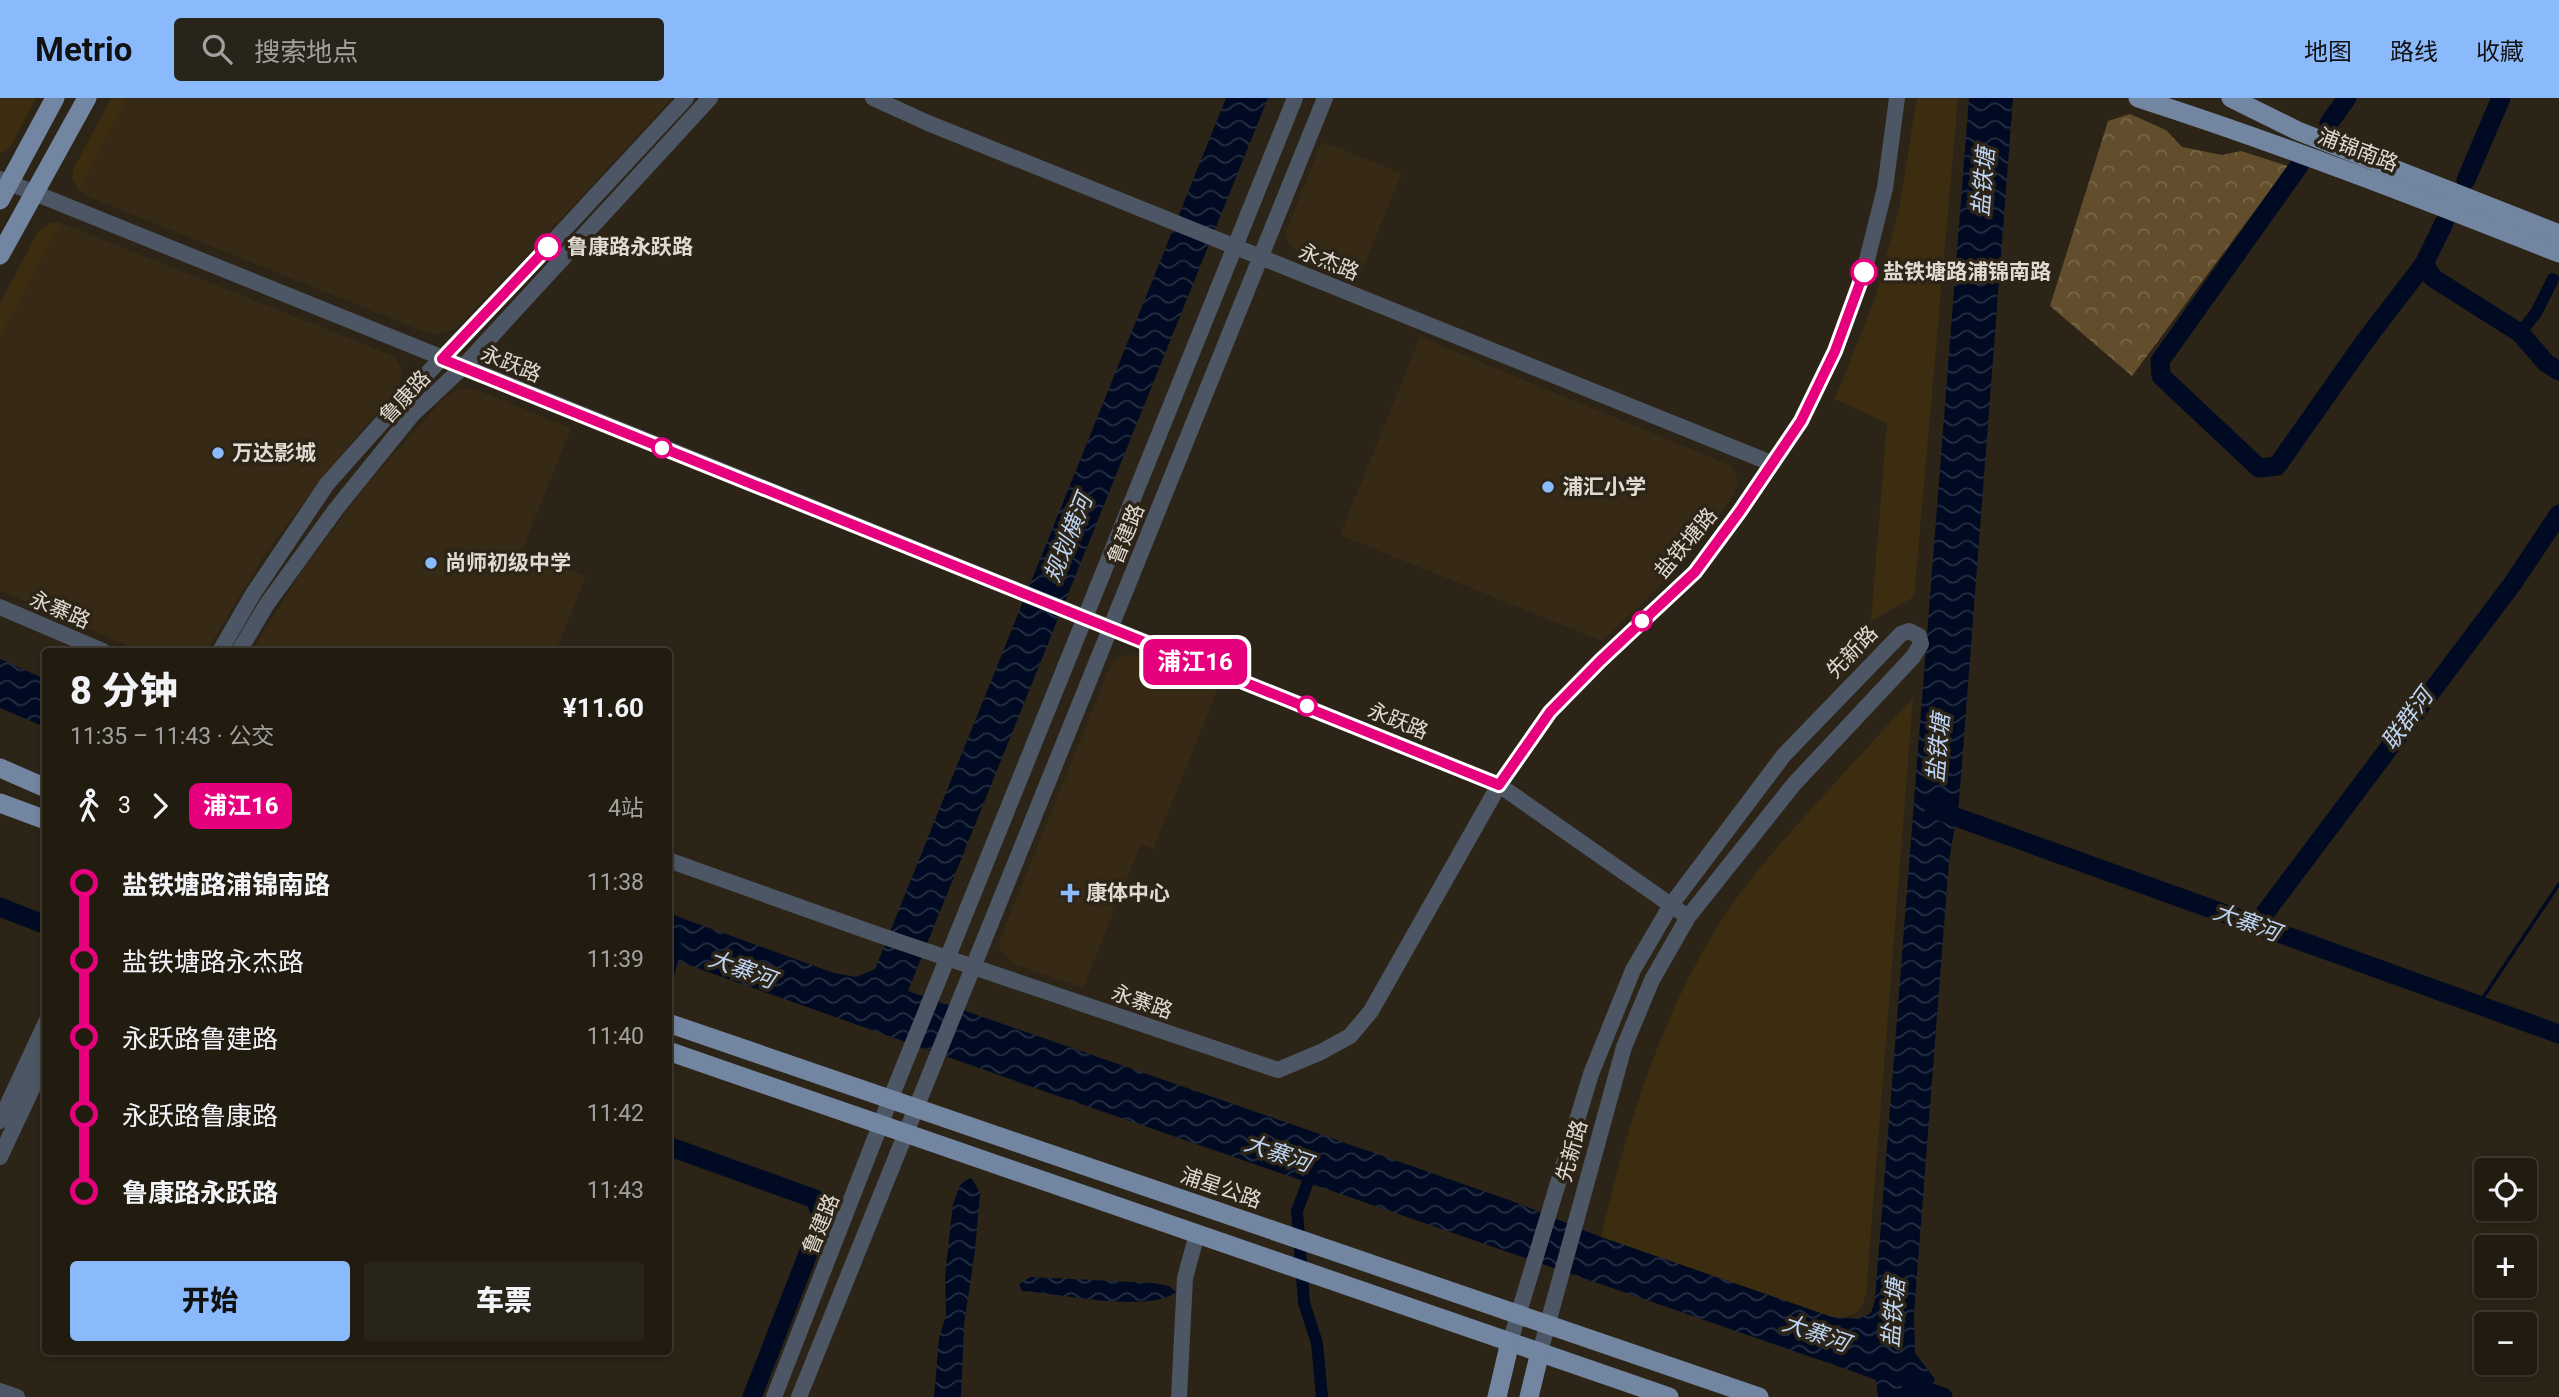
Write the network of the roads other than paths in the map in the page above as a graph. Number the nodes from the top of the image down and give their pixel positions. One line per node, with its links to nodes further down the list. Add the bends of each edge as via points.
1 (55, 98): 11 (main road)
2 (87, 98): 12 (main road)
3 (686, 98): 18 (street, 鲁康路)
4 (710, 98): 19 (street, 鲁康路)
5 (873, 98): 14 (street, 永杰路)
6 (1295, 98): 14 (street, 鲁建路)
7 (1325, 98): 17 (street, 鲁建路)
8 (1897, 98): 20 (street, 盐铁塘路, via 1885,188 1864,272 1835,351 1801,421)
9 (2138, 98): 15 (main road, 浦锦南路, via 2271,141)
10 (2231, 98): 13 (main road, 浦锦南路, via 2298,131)
11 (3, 187): 12 (street, 永跃路)
12 (35, 194): 16 (main road); 18 (street, 永跃路)
13 (2559, 234)
14 (1235, 247): 17 (street, 永杰路); 22 (street, 鲁建路)
15 (2559, 253)
16 (0, 255)
17 (1261, 257): 20 (street, 永杰路); 23 (street, 鲁建路)
18 (442, 359): 19 (street, 永跃路); 25 (street, 鲁康路, via 327,484)
19 (463, 367): 22 (street, 永跃路); 26 (street, 鲁康路, via 412,415 336,509)
20 (1771, 463): 28 (street, 盐铁塘路, via 1695,572 1550,712)
21 (0, 607): 24 (street, 永寨路)
22 (1084, 619): 23 (street, 永跃路); 35 (street, 鲁建路)
23 (1110, 629): 28 (street, 永跃路); 36 (street, 鲁建路)
24 (96, 648)
25 (222, 648)
26 (241, 648)
27 (0, 768): 29 (main road)
28 (1499, 785): 33 (street, 永跃路); 40 (street, 盐铁塘路, via 1371,1011 1350,1036)
29 (42, 786)
30 (0, 803): 31 (main road)
31 (42, 819)
32 (672, 861): 35 (street, 永寨路)
33 (1671, 905): 34 (street, 永跃路); 34 (street, 先新路, via 1784,755 1901,634 1909,631 1919,636 1921,644 1913,657 1794,784); 49 (street, 先新路, via 1633,970 1603,1039)
34 (1688, 917): 50 (street, 先新路, via 1652,981 1625,1047)
35 (947, 958): 36 (street, 永寨路); 42 (street, 鲁建路)
36 (973, 967): 40 (street, 永寨路, via 1278,1070); 43 (street, 鲁建路)
37 (672, 1024): 42 (main road, 浦星公路)
38 (42, 1031): 44 (street)
39 (672, 1052): 45 (main road)
40 (1321, 1052)
41 (42, 1068): 47 (street)
42 (891, 1100): 43 (main road, 浦星公路); 45 (street, 鲁建路)
43 (916, 1108): 46 (street, 鲁建路); 49 (main road, 浦星公路)
44 (0, 1121)
45 (881, 1125): 46 (main road); 55 (street, 鲁建路)
46 (905, 1133): 48 (main road); 56 (street, 鲁建路)
47 (0, 1157)
48 (1197, 1234): 51 (main road); 57 (street, via 1185,1278)
49 (1518, 1315): 50 (main road, 浦星公路); 51 (street, 先新路)
50 (1547, 1325): 52 (street, 先新路); 61 (main road, 浦星公路)
51 (1510, 1342): 52 (main road); 58 (main road)
52 (1540, 1352): 59 (main road); 60 (main road)
53 (0, 1391): 54 (street)
54 (17, 1397)
55 (774, 1397)
56 (799, 1397)
57 (1179, 1397)
58 (1497, 1397)
59 (1529, 1397)
60 (1669, 1397)
61 (1759, 1397)

